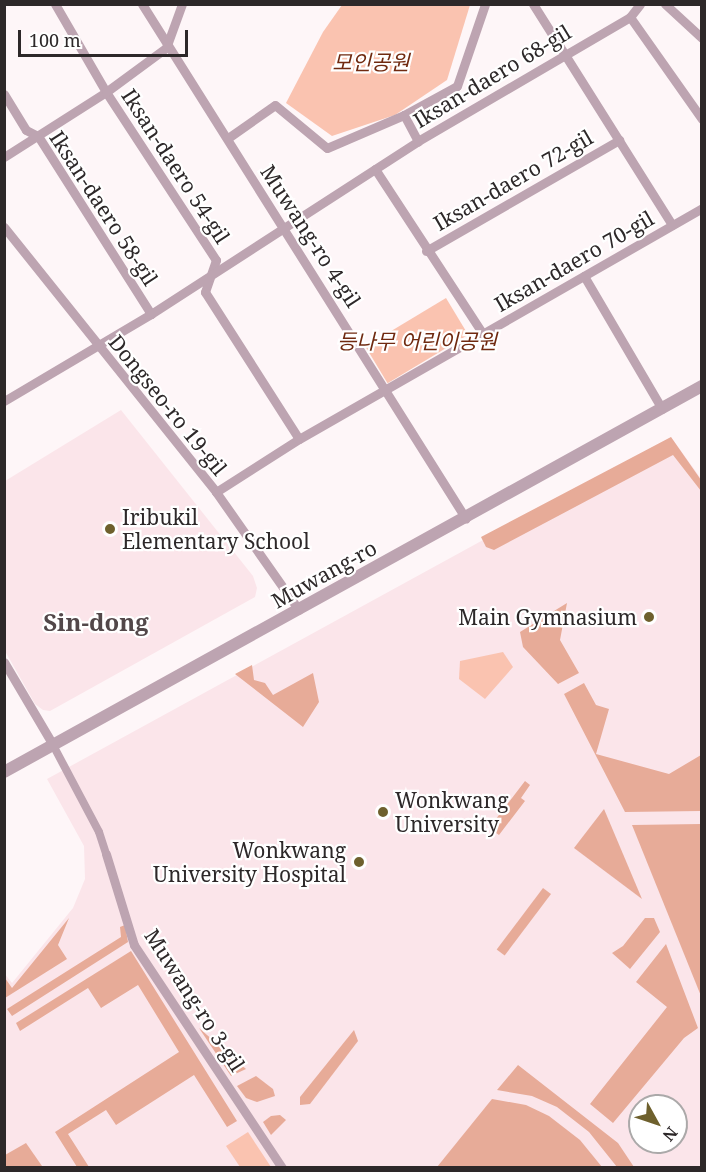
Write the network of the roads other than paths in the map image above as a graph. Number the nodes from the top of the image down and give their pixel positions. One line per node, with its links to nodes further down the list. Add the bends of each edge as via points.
1 (55, 4): 12 (street, Iksan-daero 54-gil)
2 (142, 4): 10 (street, Muwang-ro 4-gil)
3 (182, 4): 10 (street)
4 (485, 4): 14 (street, via 457,86)
5 (533, 4): 11 (street, Iksan-daero 72-gil)
6 (640, 4): 8 (street, Iksan-daero 68-gil)
7 (665, 4): 9 (street)
8 (630, 17): 11 (street, Iksan-daero 68-gil); 15 (street)
9 (702, 38)
10 (166, 48): 12 (street); 17 (street, Muwang-ro 4-gil)
11 (562, 53): 18 (street, Iksan-daero 72-gil); 19 (street, Iksan-daero 68-gil)
12 (106, 92): 16 (street); 27 (street, Iksan-daero 54-gil, via 216,260)
13 (4, 94): 16 (street, Iksan-daero 58-gil, via 26,130)
14 (404, 116): 17 (street, via 327,148 275,105); 19 (street)
15 (702, 119)
16 (38, 136): 20 (street); 29 (street, Iksan-daero 58-gil)
17 (228, 138): 25 (street, Muwang-ro 4-gil)
18 (619, 140): 23 (street, Iksan-daero 72-gil); 26 (street, Iksan-daero 72-gil)
19 (418, 141): 21 (street, Iksan-daero 68-gil)
20 (4, 157)
21 (375, 169): 25 (street, Iksan-daero 68-gil); 26 (street)
22 (702, 208): 23 (street, Iksan-daero 70-gil)
23 (672, 225): 28 (street, Iksan-daero 70-gil)
24 (4, 227): 31 (street, Dongseo-ro 19-gil)
25 (282, 227): 27 (street, Iksan-daero 68-gil); 33 (street, Muwang-ro 4-gil, via 355,338)
26 (426, 252): 30 (street)
27 (211, 274): 29 (street, Iksan-daero 68-gil); 36 (street, Iksan-daero 54-gil, via 205,292)
28 (584, 276): 30 (street, Iksan-daero 70-gil); 35 (street)
29 (151, 314): 31 (street, Iksan-daero 68-gil)
30 (483, 334): 33 (street, Iksan-daero 70-gil)
31 (98, 347): 34 (street, Iksan-daero 68-gil); 37 (street, Dongseo-ro 19-gil)
32 (702, 387): 35 (street, Muwang-ro)
33 (385, 392): 36 (street, Iksan-daero 70-gil); 38 (street, Muwang-ro 4-gil)
34 (4, 400)
35 (663, 409): 38 (street, Muwang-ro)
36 (299, 439): 37 (street, Iksan-daero 70-gil)
37 (216, 492): 39 (street, Dongseo-ro 19-gil)
38 (466, 519): 39 (street, Muwang-ro)
39 (299, 610): 41 (street, Muwang-ro)
40 (4, 662): 41 (street)
41 (53, 745): 42 (street, Muwang-ro); 43 (street, Muwang-ro 3-gil, via 99,832)
42 (4, 772)
43 (106, 854): 44 (street, Muwang-ro 3-gil, via 134,945)
44 (282, 1167)

